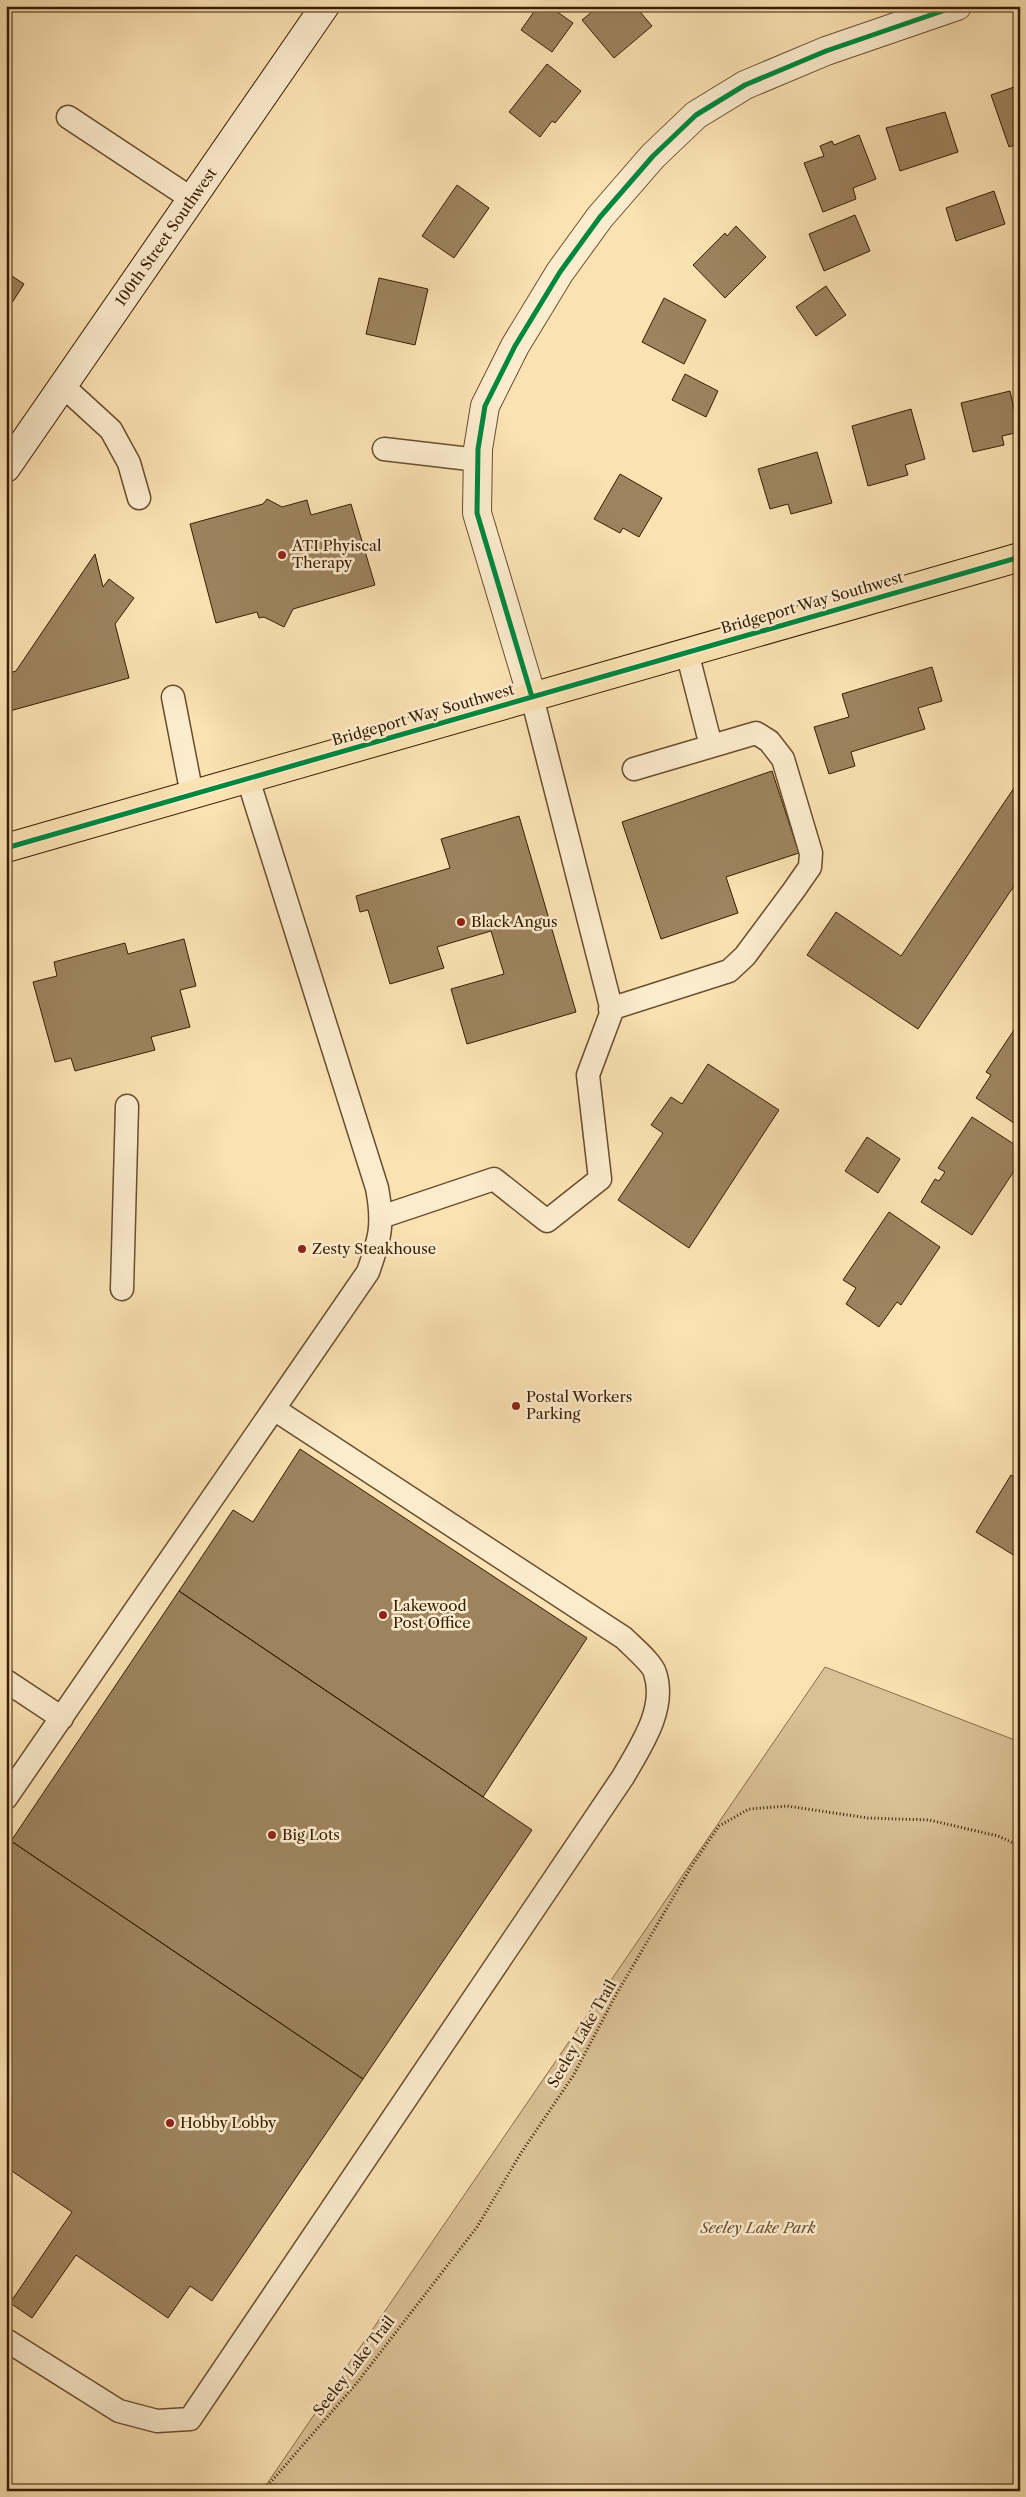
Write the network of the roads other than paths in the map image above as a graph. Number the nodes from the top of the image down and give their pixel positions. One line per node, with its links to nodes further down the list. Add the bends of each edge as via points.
1 (325, 6): 4 (street, 100th Street Southwest)
2 (957, 6): 7 (street, via 826,51 745,85 696,115 653,156 600,217 560,272 515,346 485,406)
3 (68, 116): 4 (lane)
4 (192, 199): 5 (street, 100th Street Southwest)
5 (63, 386): 8 (street, 100th Street Southwest); 9 (lane, via 111,430 129,463)
6 (384, 449): 7 (lane)
7 (478, 460): 13 (street, via 478,513)
8 (6, 468)
9 (139, 498)
10 (1020, 557): 11 (main road, Bridgeport Way Southwest)
11 (687, 652): 13 (main road, Bridgeport Way Southwest); 14 (lane)
12 (173, 697): 17 (lane)
13 (532, 697): 16 (main road, Bridgeport Way Southwest); 19 (lane)
14 (711, 746): 15 (lane); 19 (lane, via 756,733 769,741 783,759 811,853 810,867 745,956 729,971)
15 (634, 769)
16 (248, 779): 17 (main road, Bridgeport Way Southwest); 21 (lane, via 377,1188)
17 (192, 795): 18 (main road, Bridgeport Way Southwest)
18 (6, 848)
19 (610, 1009): 21 (lane, via 588,1075 600,1179 547,1221 494,1179)
20 (127, 1106): 22 (lane)
21 (381, 1216): 23 (lane, via 380,1239 368,1272)
22 (122, 1289)
23 (274, 1409): 25 (lane); 27 (lane, via 624,1638 655,1671 658,1697 647,1734 623,1777 190,2419 157,2421 119,2411)
24 (6, 1681): 25 (lane)
25 (62, 1718): 26 (lane)
26 (6, 1798)
27 (6, 2340)

